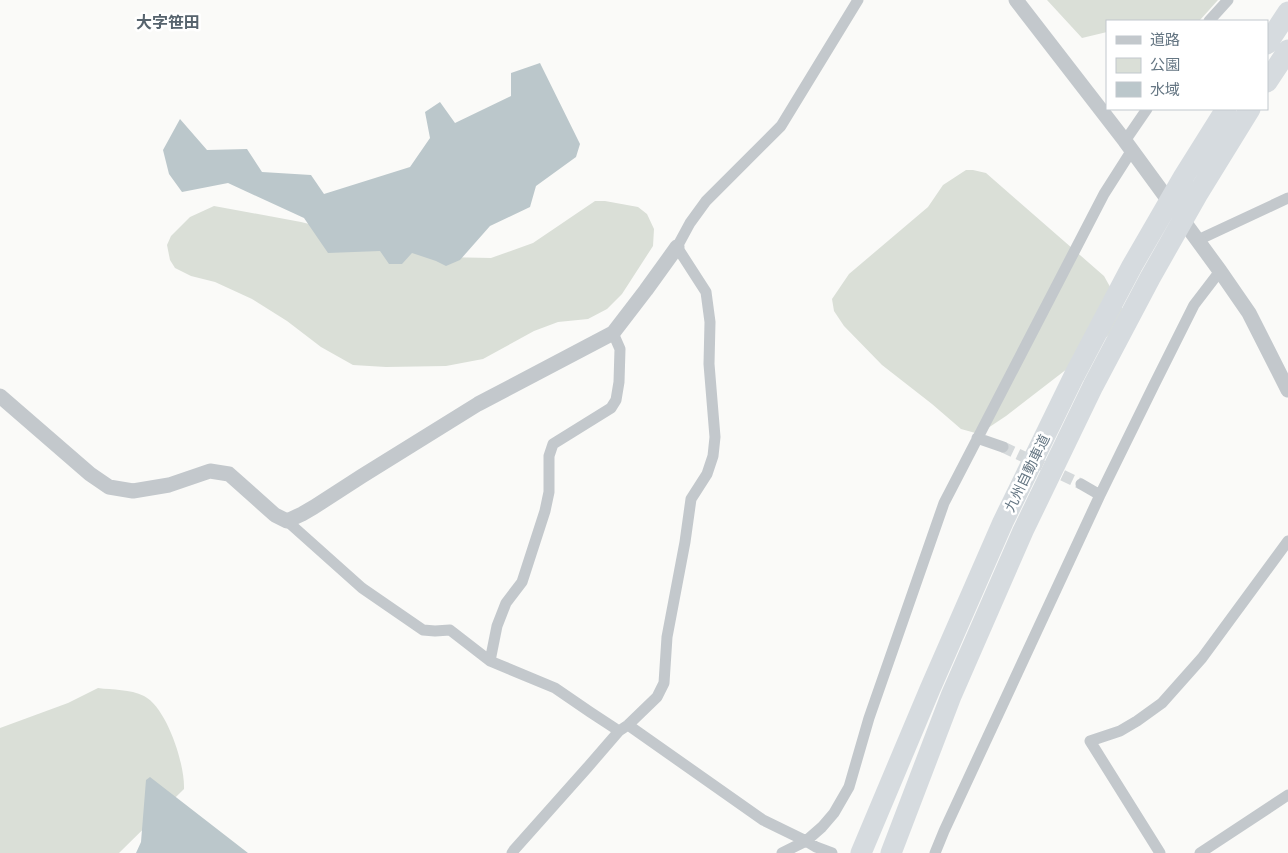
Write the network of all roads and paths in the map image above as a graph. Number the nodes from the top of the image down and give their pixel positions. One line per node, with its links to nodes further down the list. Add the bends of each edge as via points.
1 (858, 0): 16 (street, via 781,126 706,201)
2 (1016, 0): 13 (street)
3 (1228, 0): 5 (street)
4 (1288, 12): 6 (highway)
5 (1211, 20)
6 (1268, 42)
7 (1288, 50): 9 (highway)
8 (1288, 55): 9 (highway)
9 (1269, 79)
10 (1146, 110): 13 (street)
11 (1225, 110): 35 (highway, 九州自動車道, via 1132,266 1074,376 1003,522)
12 (1249, 110): 31 (highway, 九州自動車道, via 1173,237 1093,386 1022,531 951,696)
13 (1129, 145): 15 (street); 21 (street)
14 (1288, 198): 15 (street)
15 (1198, 240): 17 (street)
16 (677, 247): 18 (street); 28 (street, via 706,292 715,437 713,456 707,474 691,500 667,637 664,683 657,697)
17 (1220, 271): 19 (street, via 1249,313); 24 (street, via 1194,305)
18 (613, 333): 25 (street, via 478,404 314,507); 27 (street, via 620,349 616,400 611,408 553,444 549,456 549,492 545,511 522,582 506,604 497,626)
19 (1288, 390)
20 (0, 396): 25 (street, via 109,487 133,491 169,485 210,471 229,474 275,515)
21 (977, 438): 22 (street); 30 (street, via 944,503 848,787 834,813)
22 (1003, 447)
23 (1081, 484): 24 (street)
24 (1100, 495): 36 (street)
25 (287, 520): 27 (street, via 362,588 422,630 450,630)
26 (1288, 541): 37 (street, via 1202,658 1162,703 1120,731 1090,741)
27 (490, 661): 28 (street, via 555,688 590,712)
28 (624, 728): 30 (street, via 763,820); 32 (street)
29 (1288, 795): 38 (street)
30 (806, 840): 33 (street); 34 (street)
31 (893, 849)
32 (512, 853)
33 (782, 853)
34 (832, 853)
35 (861, 853)
36 (935, 853)
37 (1160, 853)
38 (1200, 853)

